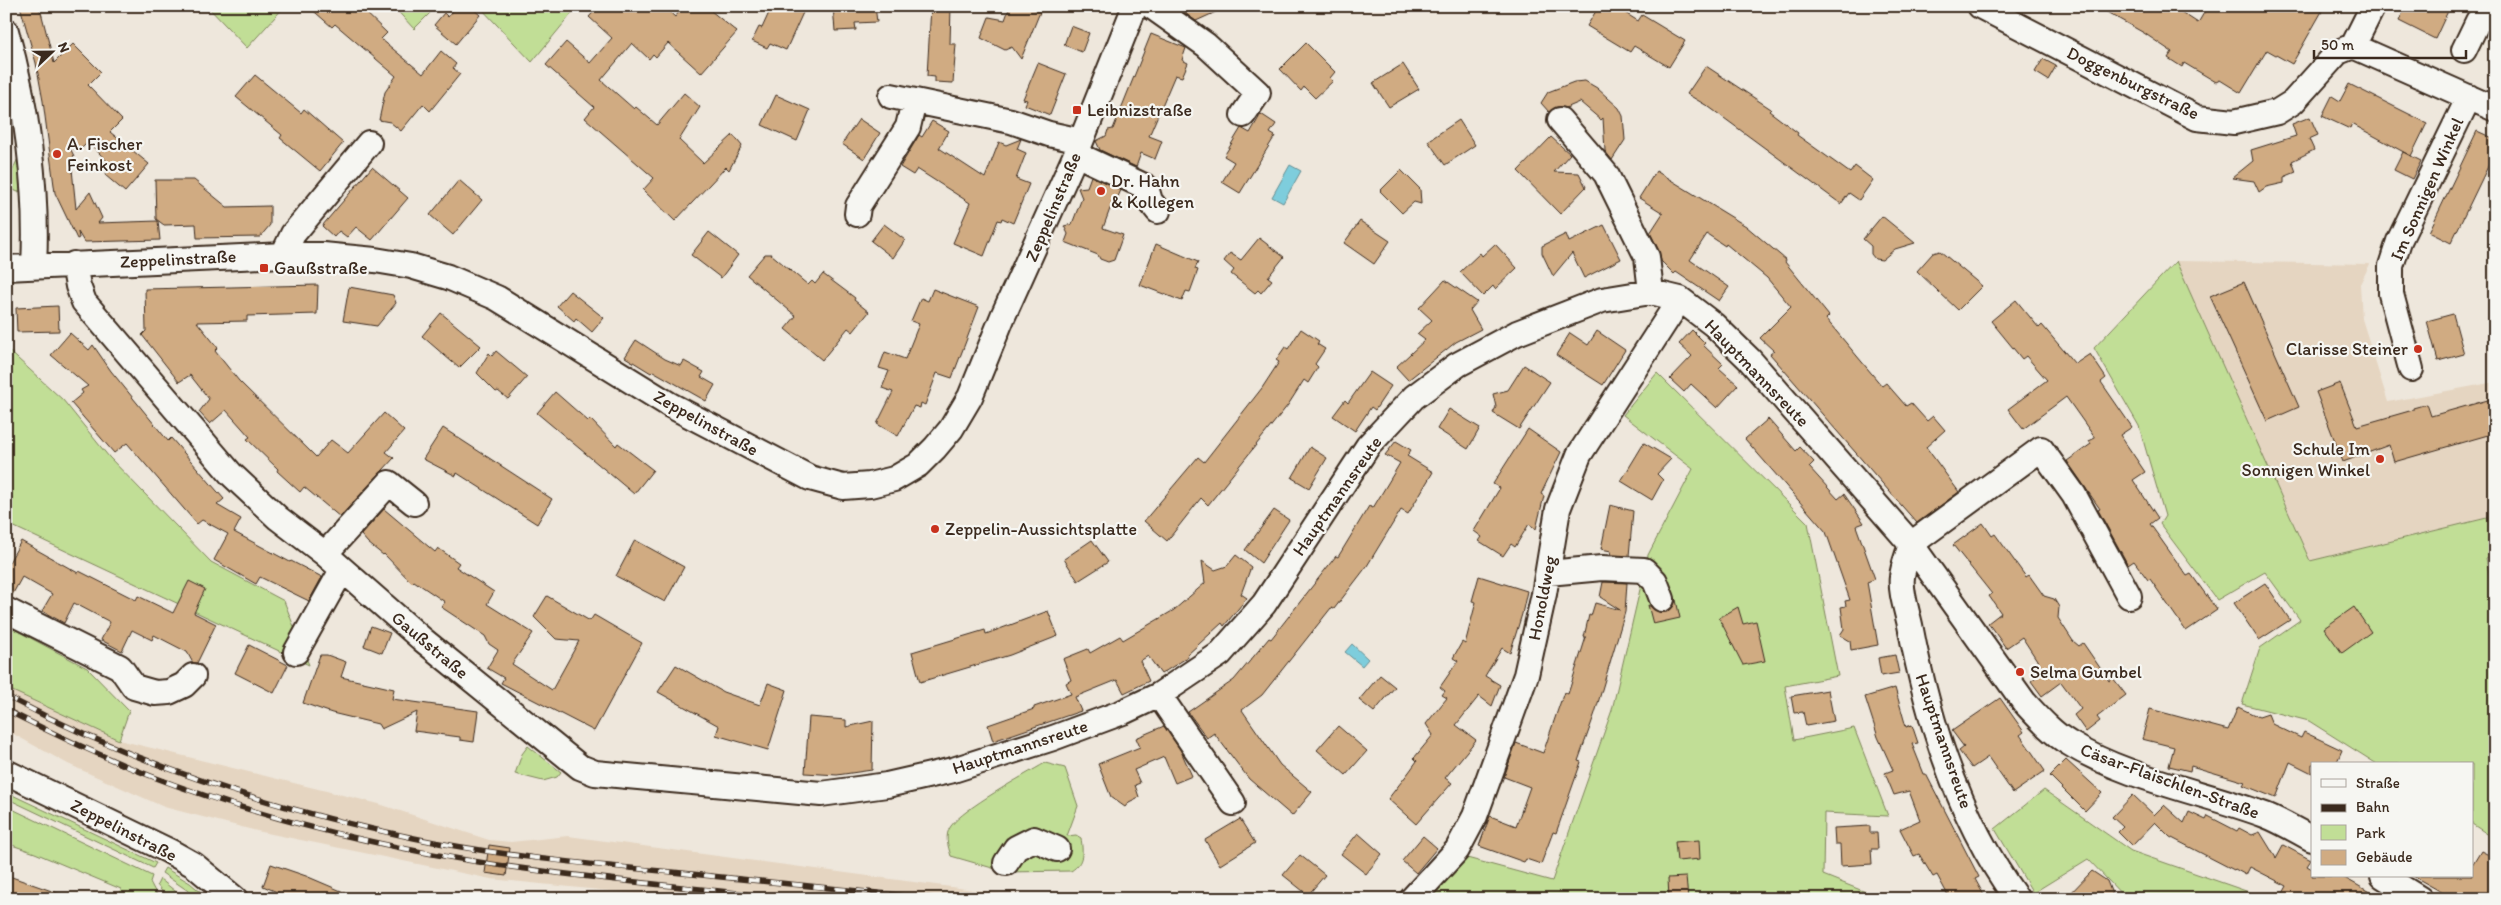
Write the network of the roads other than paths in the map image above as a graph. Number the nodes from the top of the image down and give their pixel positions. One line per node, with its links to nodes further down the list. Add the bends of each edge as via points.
1 (1135, 6): 17 (street, Zeppelinstraße)
2 (1151, 6): 14 (street, via 1206,45 1258,93)
3 (1980, 6): 7 (street, Doggenburgstraße, via 2197,118 2234,122 2277,112 2293,102 2338,52)
4 (2373, 6): 7 (street)
5 (2495, 15): 8 (street, via 2478,21)
6 (6, 31): 9 (street)
7 (2353, 46): 11 (street)
8 (2464, 50)
9 (9, 54): 22 (street, via 32,166)
10 (891, 96): 12 (street)
11 (2469, 97): 13 (street, Im Sonnigen Winkel); 26 (street, Im Sonnigen Winkel, via 2399,241 2391,266 2391,294)
12 (914, 100): 17 (street, via 1011,121); 19 (street, via 908,127 858,206)
13 (2495, 109)
14 (1243, 115)
15 (1560, 120): 24 (street, via 1606,174 1647,257)
16 (369, 143): 20 (street, via 293,234)
17 (1078, 148): 18 (street, via 1146,187 1150,202); 20 (street, Zeppelinstraße, via 970,397 951,429 918,465 894,479 870,485 843,488 787,467 670,405 496,298 448,278 411,266 375,260)
18 (1158, 211)
19 (857, 214)
20 (283, 254): 21 (street, Zeppelinstraße)
21 (74, 264): 22 (street, Zeppelinstraße); 29 (street, Gaußstraße, via 84,302 230,474 278,518)
22 (34, 266): 23 (street, Zeppelinstraße)
23 (6, 268)
24 (1651, 292): 25 (street, Hauptmannsreute); 37 (street, Hauptmannsreute, via 1602,300 1517,334 1458,365 1414,397 1368,446 1264,604 1220,654)
25 (1680, 299): 28 (street, Hauptmannsreute, via 1714,325 1749,359); 31 (street, Honoldweg, via 1579,455 1558,509)
26 (2411, 370)
27 (414, 503): 29 (street, via 390,482)
28 (1911, 544): 32 (street, via 2041,449 2074,496); 41 (street, Cäsar-Flaischlen-Straße, via 2024,702 2068,743 2132,771 2267,816); 47 (street, Hauptmannsreute, via 1901,578 1928,708 1976,832)
29 (325, 554): 30 (street, Gaußstraße)
30 (342, 570): 35 (street); 38 (street, Gaußstraße)
31 (1548, 573): 33 (street, via 1602,568 1644,570 1655,581); 46 (street, Honoldweg, via 1526,675 1475,816 1457,850)
32 (2129, 596)
33 (1662, 599)
34 (6, 610): 36 (street, via 120,667 134,687 155,693 170,692)
35 (296, 652)
36 (193, 676)
37 (1159, 695): 38 (street, Hauptmannsreute, via 1086,727 953,770 887,785 821,794 595,772 580,767); 40 (street, via 1227,776)
38 (536, 732)
39 (6, 772): 45 (street, Zeppelinstraße, via 169,851 194,865)
40 (1233, 803)
41 (2311, 838)
42 (1057, 849): 43 (street, via 1034,839 1016,848)
43 (1006, 863)
44 (2387, 878): 48 (street)
45 (235, 899)
46 (1412, 899)
47 (2017, 899)
48 (2420, 899)

